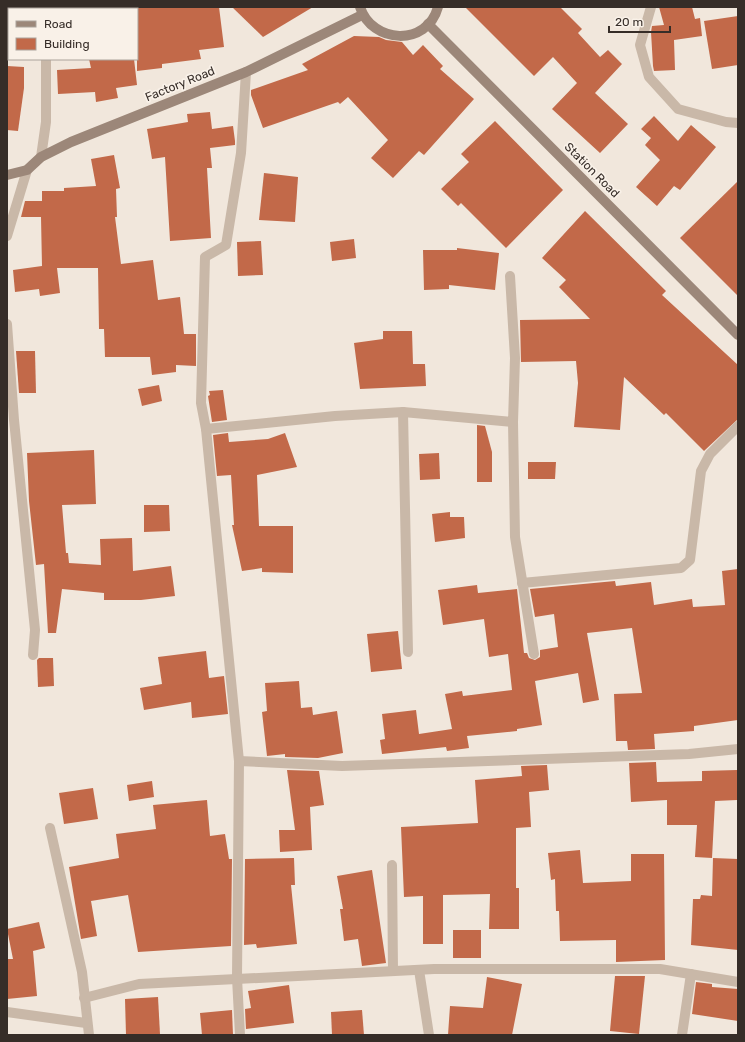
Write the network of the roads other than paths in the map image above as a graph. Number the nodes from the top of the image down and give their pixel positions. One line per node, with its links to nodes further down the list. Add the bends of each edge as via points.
1 (438, 7): 4 (main road)
2 (651, 7): 7 (street, via 640,45 649,77 678,109)
3 (361, 11): 4 (main road, via 370,25 393,36 406,36 418,32); 6 (main road, Factory Road)
4 (428, 24): 14 (main road, Station Road)
5 (46, 60): 8 (street, via 46,122)
6 (246, 72): 8 (main road, Factory Road, via 71,142); 18 (street, via 241,154 226,245 205,257 201,403)
7 (738, 123)
8 (41, 157): 9 (main road, Factory Road)
9 (27, 170): 10 (main road, Factory Road); 11 (street)
10 (7, 175)
11 (7, 236)
12 (510, 276): 16 (street, via 515,358)
13 (7, 324): 22 (street, via 35,630)
14 (738, 335)
15 (403, 412): 16 (street); 18 (street); 20 (street)
16 (513, 422): 19 (street, via 515,537)
17 (738, 426): 19 (street, via 710,454 701,471 690,560 681,568)
18 (206, 429): 24 (street)
19 (522, 583): 21 (street)
20 (408, 652)
21 (534, 654)
22 (32, 655)
23 (738, 749): 24 (street, via 689,754 342,766)
24 (239, 761): 30 (street)
25 (50, 828): 32 (street, via 82,972)
26 (392, 865): 28 (street)
27 (419, 970): 28 (street); 29 (street, via 660,968); 37 (street)
28 (393, 971): 30 (street)
29 (691, 974): 31 (street); 38 (street)
30 (237, 978): 32 (street, via 139,984); 36 (street)
31 (738, 982)
32 (84, 998): 34 (street)
33 (7, 1012): 34 (street)
34 (86, 1023): 35 (street)
35 (89, 1035)
36 (240, 1035)
37 (429, 1035)
38 (682, 1035)

